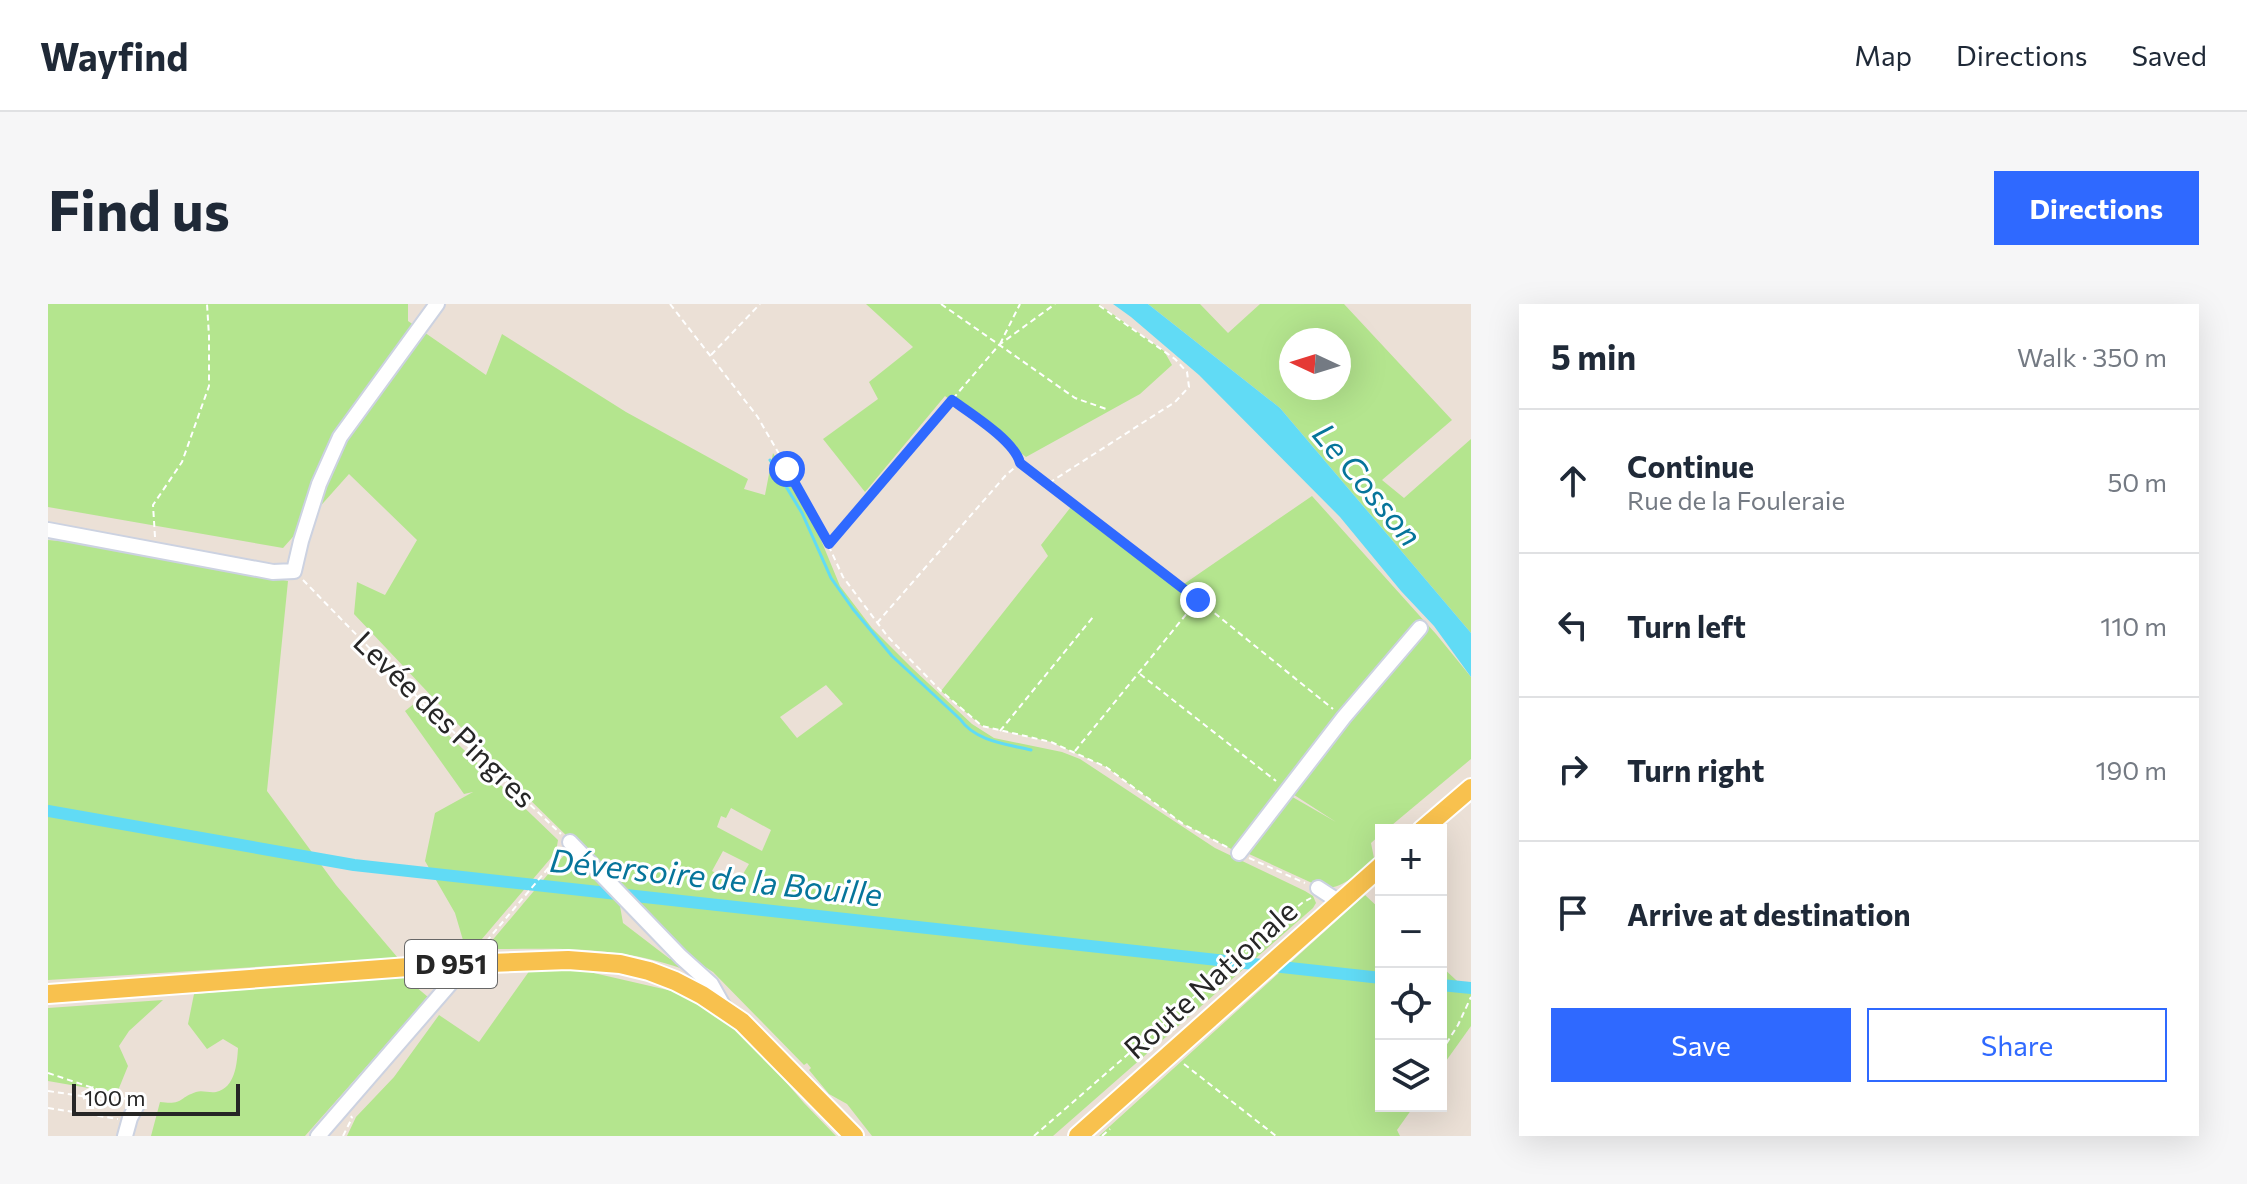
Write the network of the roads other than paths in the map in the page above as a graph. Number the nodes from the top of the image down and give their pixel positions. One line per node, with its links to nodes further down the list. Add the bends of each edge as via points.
1 (437, 304): 2 (street, via 340,437 319,484 294,571 273,572)
2 (48, 530)
3 (1420, 628): 7 (street)
4 (1471, 788): 5 (main road)
5 (1429, 824)
6 (570, 842): 13 (street, via 711,984)
7 (1239, 853)
8 (1375, 872): 10 (main road, Route Nationale)
9 (1320, 890): 10 (street)
10 (1341, 903): 18 (main road, Route Nationale)
11 (468, 963): 12 (main road, D 951); 13 (main road, D 951, via 620,964 675,981); 16 (street)
12 (48, 994)
13 (725, 1009): 17 (main road, D 951)
14 (138, 1103): 15 (street)
15 (120, 1132)
16 (318, 1136)
17 (854, 1136)
18 (1078, 1136)

